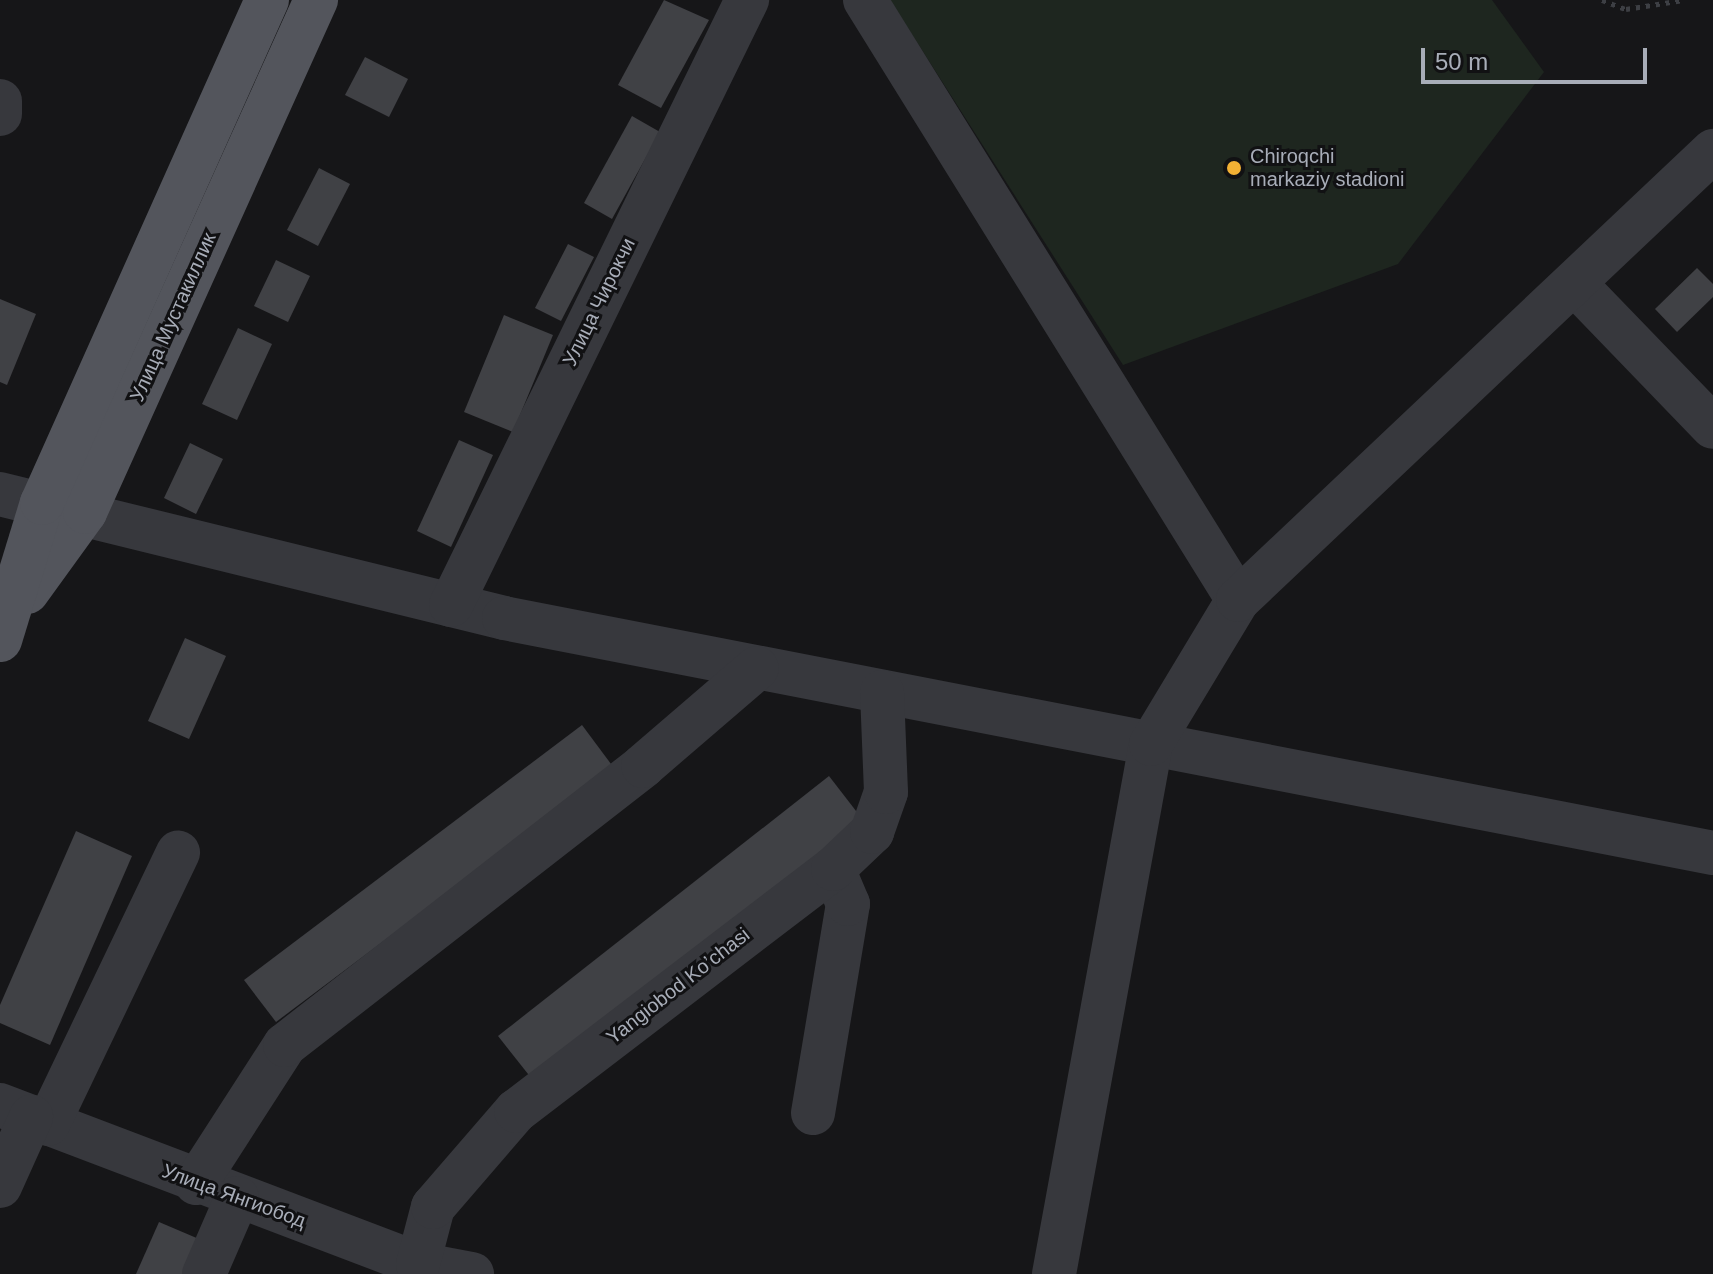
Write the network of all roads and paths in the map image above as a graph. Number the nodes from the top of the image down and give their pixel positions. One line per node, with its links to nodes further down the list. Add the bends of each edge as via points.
1 (267, 0): 13 (main road, Улица Мустакиллик)
2 (316, 0): 14 (main road, Улица Мустакиллик)
3 (747, 0): 16 (street, Улица Чирокчи)
4 (865, 0): 15 (street)
5 (1602, 0): 6 (path, via 1626,9)
6 (1683, 0)
7 (0, 101): 8 (street)
8 (0, 114)
9 (1713, 151): 10 (street)
10 (1574, 283): 11 (street); 15 (street)
11 (1713, 427)
12 (0, 494): 13 (street)
13 (42, 503): 14 (street); 17 (main road, Улица Мустакиллик)
14 (85, 512): 16 (street); 17 (main road, Улица Мустакиллик)
15 (1238, 600): 20 (street)
16 (451, 605): 18 (street)
17 (4, 630)
18 (757, 668): 19 (street); 26 (street, via 643,766 285,1045)
19 (882, 692): 20 (street); 23 (street, Yangiobod Ko’chasi, via 886,792 872,832)
20 (1151, 744): 22 (street); 31 (street)
21 (178, 853): 25 (street)
22 (1713, 853)
23 (833, 869): 24 (street, via 848,904); 29 (street, Yangiobod Ko’chasi, via 516,1111 456,1174 433,1207)
24 (813, 1113)
25 (26, 1115): 26 (street, Улица Янгиобод); 27 (street)
26 (196, 1183): 28 (street, Улица Янгиобод)
27 (0, 1186)
28 (237, 1198): 29 (street, Улица Янгиобод); 30 (street)
29 (448, 1270)
30 (204, 1274)
31 (1054, 1274)

